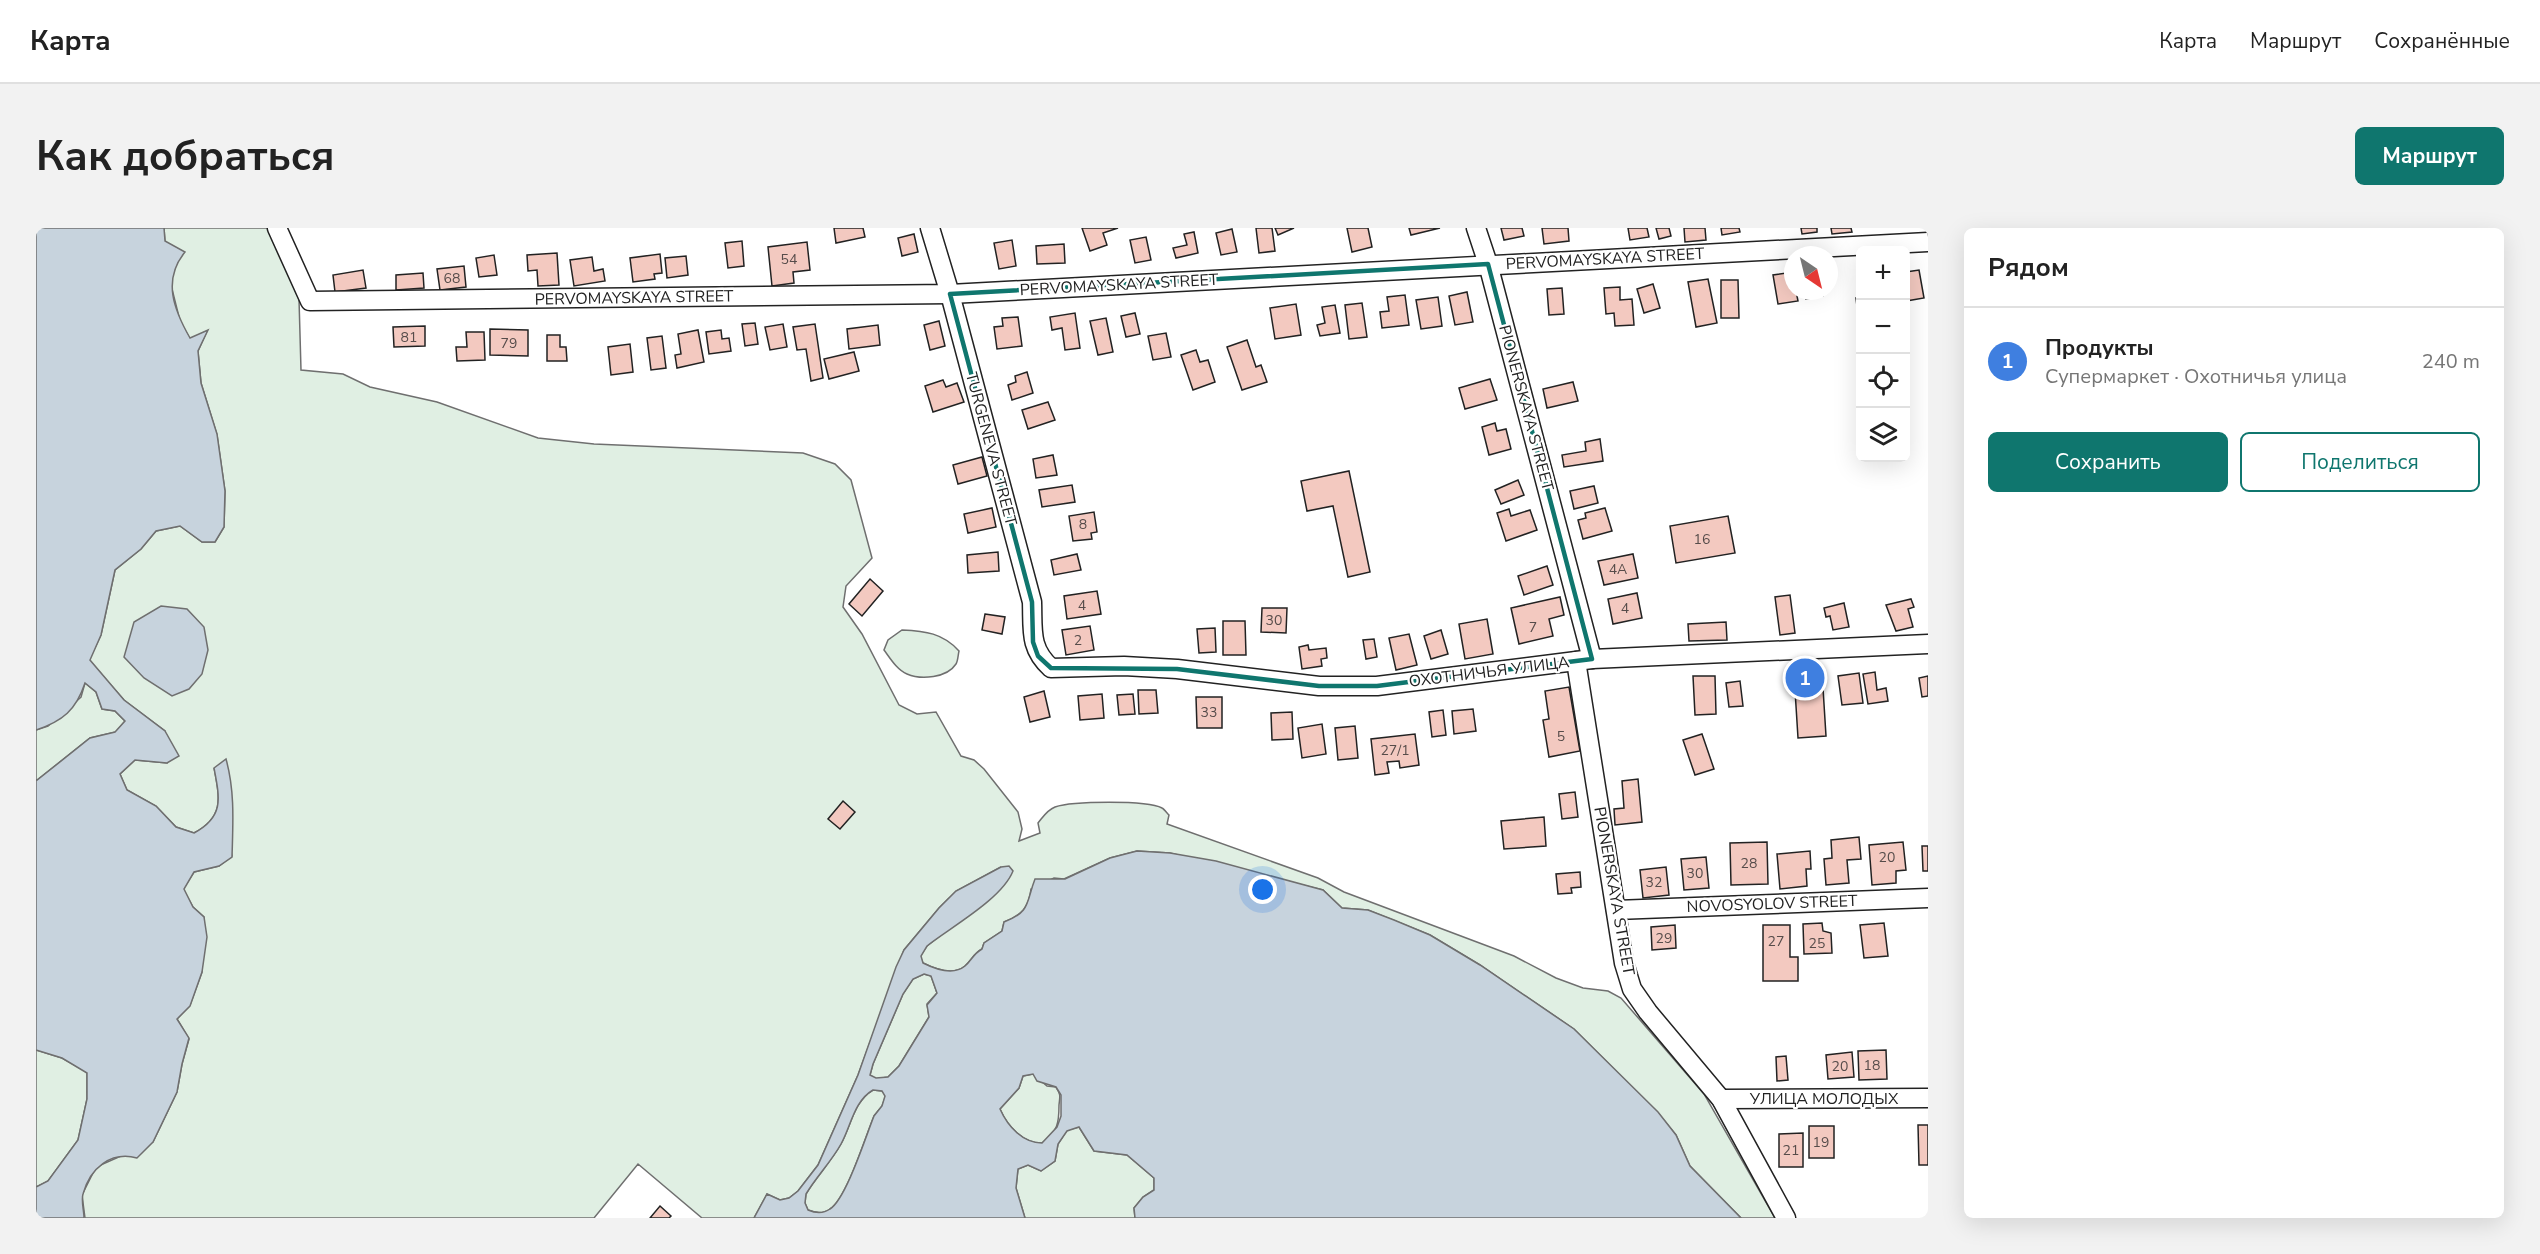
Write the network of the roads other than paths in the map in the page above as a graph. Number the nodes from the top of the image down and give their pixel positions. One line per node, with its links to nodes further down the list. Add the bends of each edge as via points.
1 (277, 228): 6 (street, PERVOMAYSKAYA STREET, via 310,301)
2 (930, 228): 6 (street, TURGENEVA STREET)
3 (1476, 228): 5 (street, PIONERSKAYA STREET)
4 (1928, 242): 5 (street, PERVOMAYSKAYA STREET)
5 (1488, 264): 6 (street, PERVOMAYSKAYA STREET); 8 (street, PIONERSKAYA STREET)
6 (950, 294): 9 (street, TURGENEVA STREET, via 1032,602 1034,642 1038,656)
7 (1928, 644): 8 (street, ОХОТНИЧЬЯ УЛИЦА)
8 (1584, 660): 9 (street, ОХОТНИЧЬЯ УЛИЦА, via 1377,686 1319,686 1156,668); 11 (street, PIONERSKAYA STREET)
9 (1051, 668)
10 (1928, 898): 11 (street, NOVOSYOLOV STREET)
11 (1616, 910): 13 (street, PIONERSKAYA STREET, via 1632,989)
12 (1928, 1098): 13 (street, УЛИЦА МОЛОДЫХ)
13 (1721, 1100): 14 (street, PIONERSKAYA STREET)
14 (1786, 1218)

